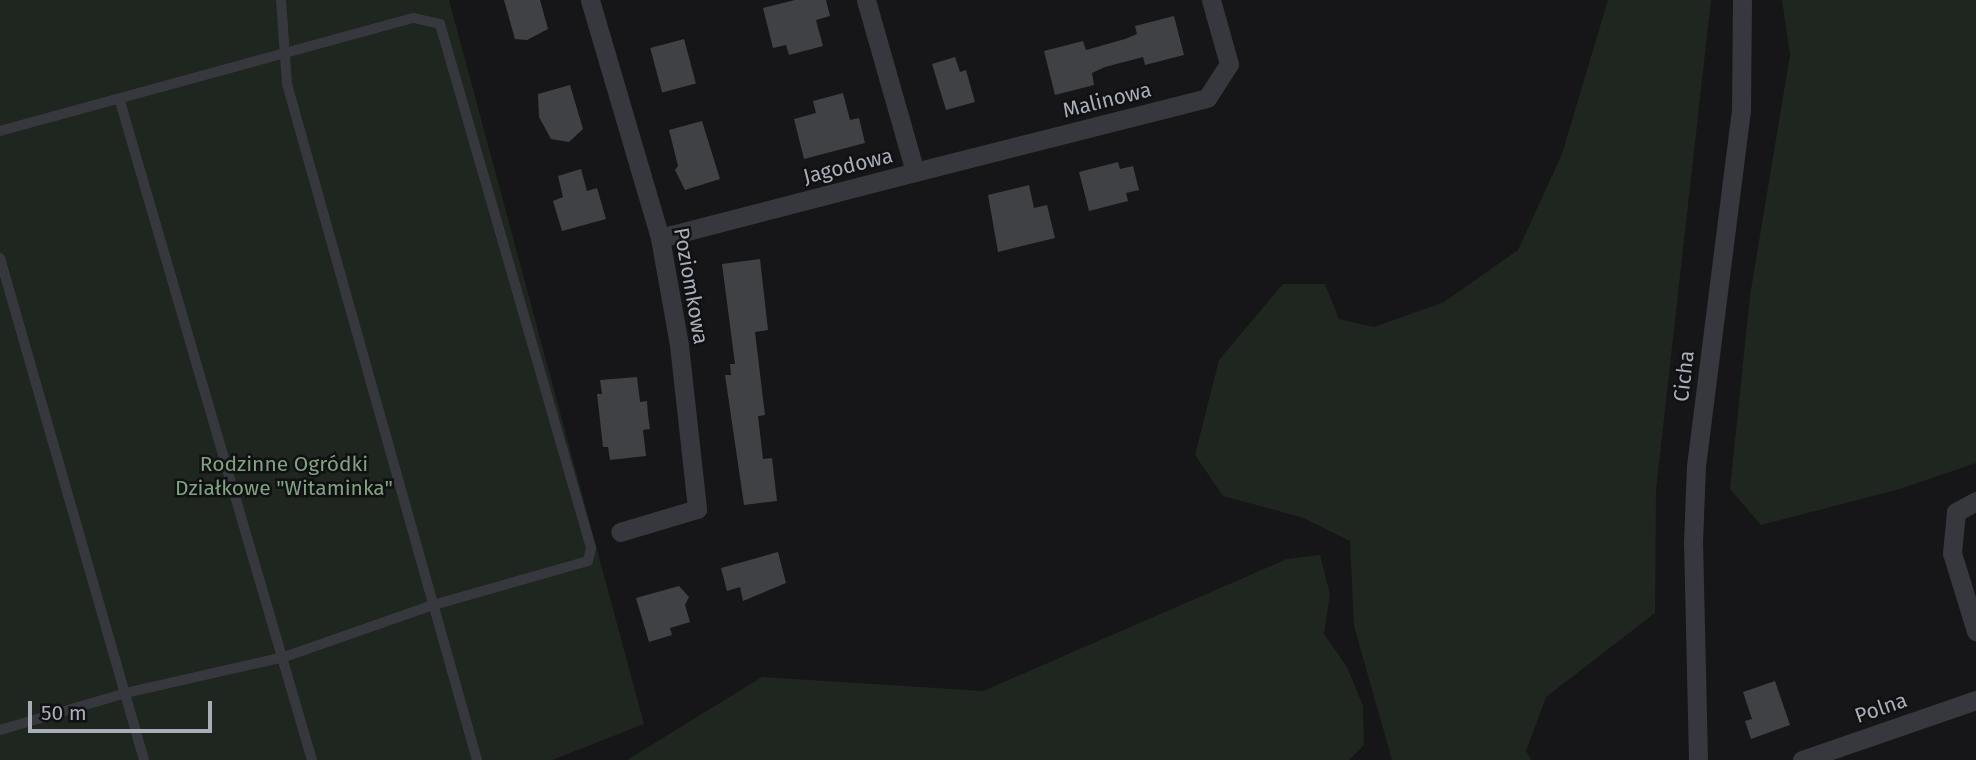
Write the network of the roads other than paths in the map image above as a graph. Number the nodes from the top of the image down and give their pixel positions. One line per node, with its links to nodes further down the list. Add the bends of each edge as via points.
1 (281, 0): 6 (lane)
2 (590, 0): 10 (street, Poziomkowa)
3 (866, 0): 9 (street, Jagodowa)
4 (1211, 0): 9 (street, Malinowa, via 1229,64 1206,98)
5 (1742, 0): 23 (street, Cicha, via 1741,111 1696,466 1693,543)
6 (284, 56): 7 (lane); 14 (lane, via 287,84); 14 (lane, via 414,18 440,24 590,548 588,561)
7 (119, 98): 8 (lane); 16 (lane)
8 (0, 131)
9 (915, 172): 10 (street, Jagodowa)
10 (660, 238): 13 (street, Poziomkowa, via 679,345 697,509)
11 (0, 258): 17 (lane)
12 (1976, 501): 15 (street, via 1956,512 1952,553)
13 (620, 532)
14 (430, 606): 16 (lane); 22 (lane)
15 (1976, 631)
16 (284, 657): 17 (lane); 21 (lane)
17 (126, 693): 19 (lane); 20 (lane)
18 (1976, 700): 24 (street, Polna)
19 (0, 730)
20 (144, 760)
21 (312, 760)
22 (477, 760)
23 (1698, 760)
24 (1802, 760)

